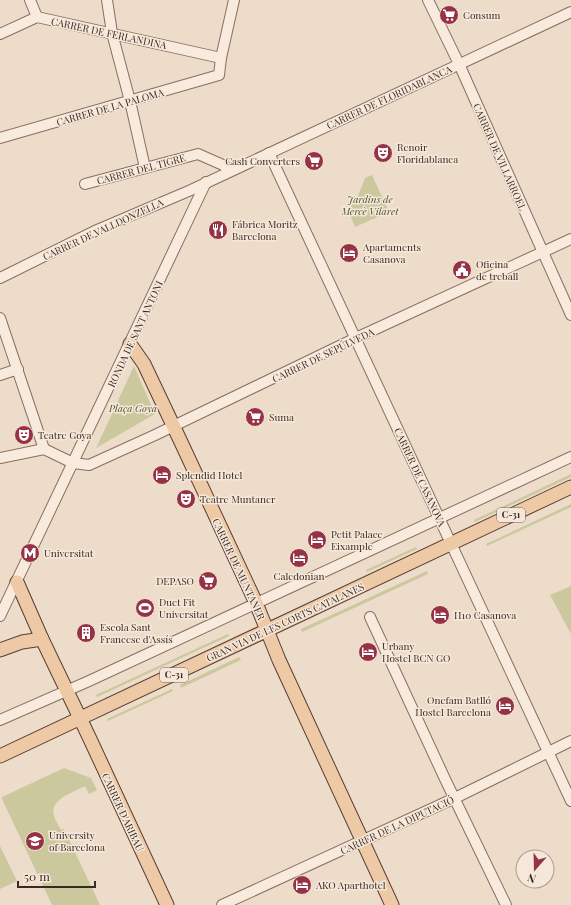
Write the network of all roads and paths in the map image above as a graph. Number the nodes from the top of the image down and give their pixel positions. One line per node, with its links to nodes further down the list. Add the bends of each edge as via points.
1 (30, 0): 6 (street)
2 (107, 0): 7 (street)
3 (234, 0): 9 (street)
4 (428, 0): 10 (street, CARRER DE VILLARROEL)
5 (571, 12): 10 (street, CARRER DE FLORIDABLANCA)
6 (37, 17): 7 (street, CARRER DE FERLANDINA); 8 (street)
7 (112, 33): 9 (street, CARRER DE FERLANDINA); 11 (street)
8 (0, 34)
9 (221, 58): 11 (street, CARRER DE LA PALOMA, via 219,75)
10 (459, 64): 13 (street, CARRER DE FLORIDABLANCA); 19 (street, CARRER DE VILLARROEL)
11 (130, 101): 12 (street, CARRER DE LA PALOMA); 14 (street)
12 (0, 138)
13 (269, 153): 15 (street, CARRER DE FLORIDABLANCA); 23 (street, CARRER DE CASANOVA)
14 (145, 168): 15 (street, CARRER DEL TIGRE, via 198,154); 17 (street, CARRER DEL TIGRE)
15 (231, 170): 16 (street, CARRER DE FLORIDABLANCA)
16 (206, 182): 20 (street, CARRER DE VALLDONZELLA, via 97,230); 24 (street, RONDA DE SANT ANTONI)
17 (85, 184)
18 (571, 239): 19 (street, CARRER DE SEPÚLVEDA)
19 (542, 252): 21 (street, CARRER DE VILLARROEL); 23 (street, CARRER DE SEPÚLVEDA)
20 (0, 278)
21 (571, 315)
22 (0, 318): 25 (street)
23 (356, 338): 27 (street, CARRER DE SEPÚLVEDA); 33 (street, CARRER DE CASANOVA)
24 (130, 344): 27 (main road, CARRER DE MUNTANER, via 144,364); 31 (street, RONDA DE SANT ANTONI)
25 (18, 369): 26 (street); 28 (street)
26 (0, 375)
27 (174, 427): 31 (street, CARRER DE SEPÚLVEDA, via 89,465); 36 (main road, CARRER DE MUNTANER)
28 (44, 449): 30 (street); 31 (street)
29 (571, 457): 33 (street)
30 (0, 458)
31 (74, 463): 35 (street, RONDA DE SANT ANTONI)
32 (571, 487): 34 (main road, GRAN VIA DE LES CORTS CATALANES / C-31)
33 (439, 519): 34 (street, CARRER DE CASANOVA); 36 (street)
34 (451, 543): 39 (main road, GRAN VIA DE LES CORTS CATALANES / C-31); 46 (street, CARRER DE CASANOVA)
35 (17, 582): 37 (street, RONDA DE SANT ANTONI); 40 (main road, CARRER D'ARIBAU)
36 (256, 603): 39 (main road, CARRER DE MUNTANER); 42 (street)
37 (0, 616)
38 (370, 617): 48 (street)
39 (267, 630): 43 (main road, GRAN VIA DE LES CORTS CATALANES / C-31); 50 (main road, CARRER DE MUNTANER)
40 (42, 639): 41 (main road, via 22,642); 42 (main road, CARRER D'ARIBAU)
41 (0, 650)
42 (66, 690): 43 (main road, CARRER D'ARIBAU); 44 (street)
43 (80, 719): 47 (main road, GRAN VIA DE LES CORTS CATALANES / C-31); 51 (main road, CARRER D'ARIBAU)
44 (0, 720)
45 (571, 741): 46 (street, CARRER DE LA DIPUTACIÓ)
46 (548, 752): 48 (street, CARRER DE LA DIPUTACIÓ); 49 (street, CARRER DE CASANOVA)
47 (0, 756)
48 (455, 798): 50 (street, CARRER DE LA DIPUTACIÓ); 54 (street)
49 (571, 801)
50 (362, 841): 52 (street, CARRER DE LA DIPUTACIÓ); 53 (main road, CARRER DE MUNTANER)
51 (167, 905)
52 (222, 905)
53 (392, 905)
54 (506, 905)

